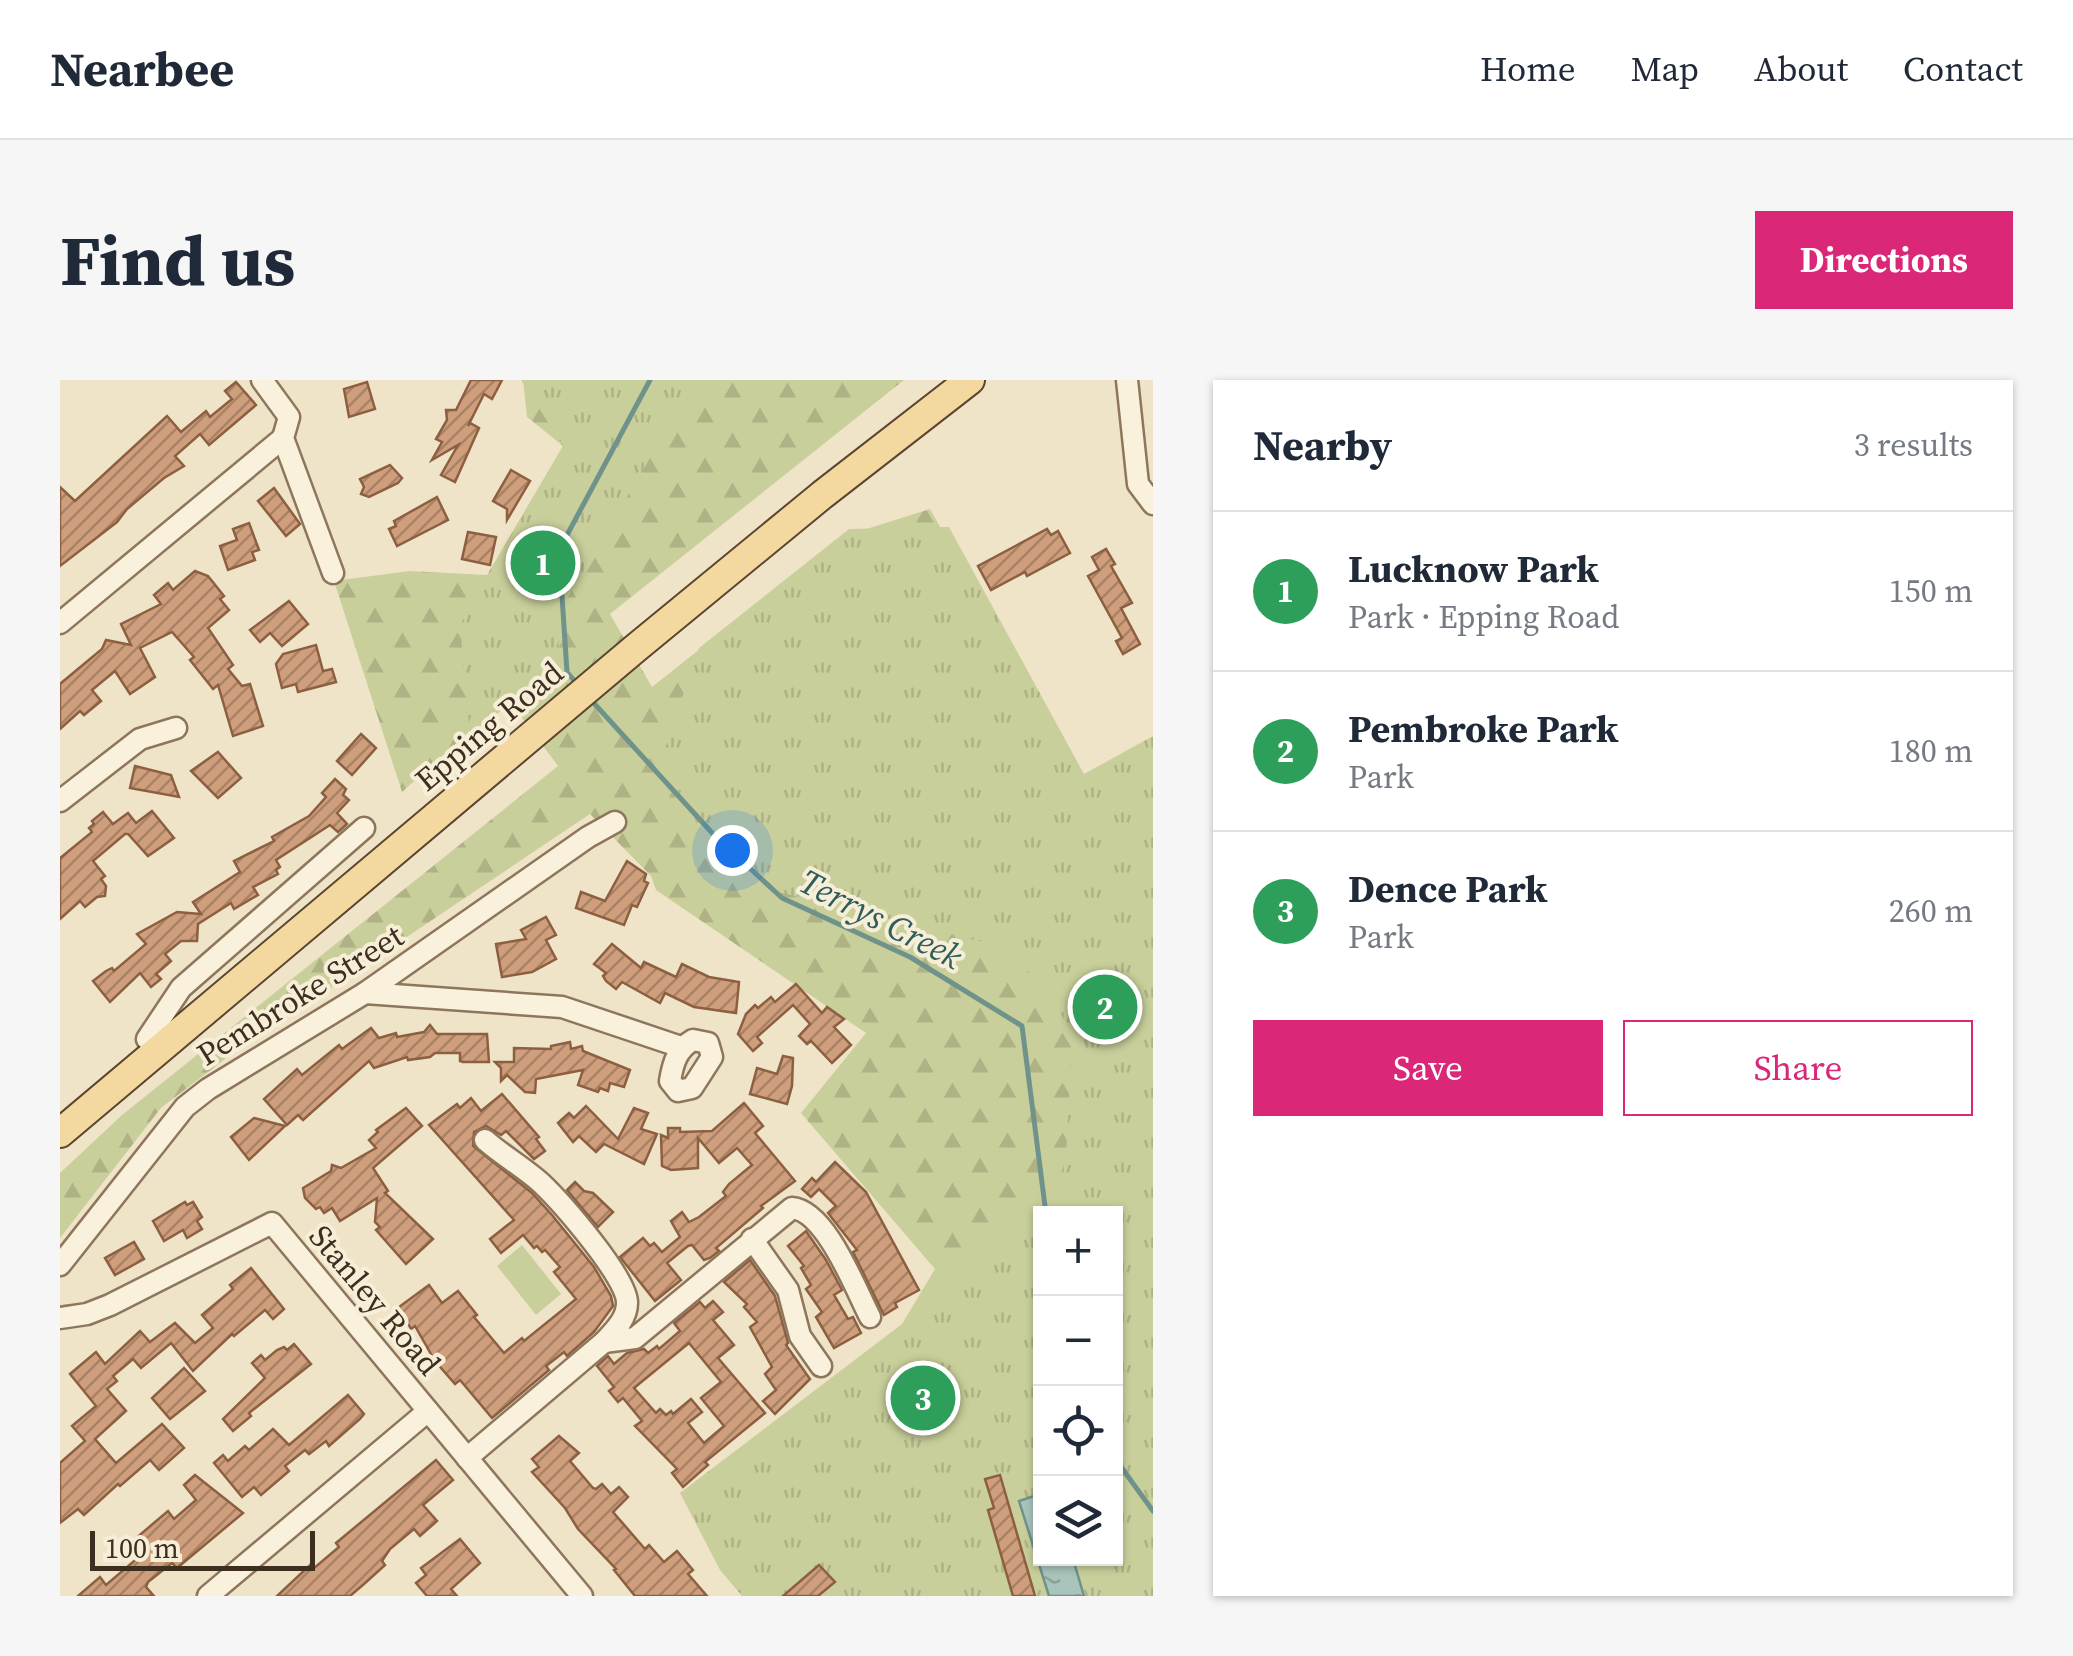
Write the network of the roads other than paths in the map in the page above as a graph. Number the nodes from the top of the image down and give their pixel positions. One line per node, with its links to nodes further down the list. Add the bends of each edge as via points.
1 (262, 380): 5 (street, via 288,417)
2 (937, 380): 9 (main road, Epping Road)
3 (970, 380): 9 (main road, Epping Road)
4 (1127, 380): 6 (street, via 1138,484)
5 (283, 438): 7 (street); 8 (street)
6 (1152, 504)
7 (332, 573)
8 (60, 623)
9 (632, 640): 11 (main road, Epping Road)
10 (176, 728): 12 (street, via 140,738)
11 (520, 736): 16 (main road, Epping Road); 19 (main road, Epping Road)
12 (60, 800)
13 (615, 822): 15 (street, Pembroke Street)
14 (364, 828): 16 (street, via 181,988)
15 (365, 993): 17 (street, via 562,1007); 22 (street, Pembroke Street, via 184,1107)
16 (147, 1040): 18 (main road, Epping Road)
17 (681, 1047)
18 (60, 1114)
19 (60, 1133)
20 (484, 1140): 25 (street, via 540,1183 620,1280 628,1300 623,1320)
21 (752, 1239): 23 (street, via 792,1208 808,1213 828,1236); 25 (street, via 635,1338); 26 (street, via 788,1290 800,1336)
22 (60, 1265)
23 (870, 1317)
24 (60, 1318): 27 (street, Stanley Road, via 110,1305 272,1223)
25 (604, 1342): 28 (street)
26 (820, 1366)
27 (428, 1410): 28 (street, Stanley Road); 29 (street)
28 (467, 1458): 30 (street, Stanley Road)
29 (208, 1596)
30 (582, 1596)

